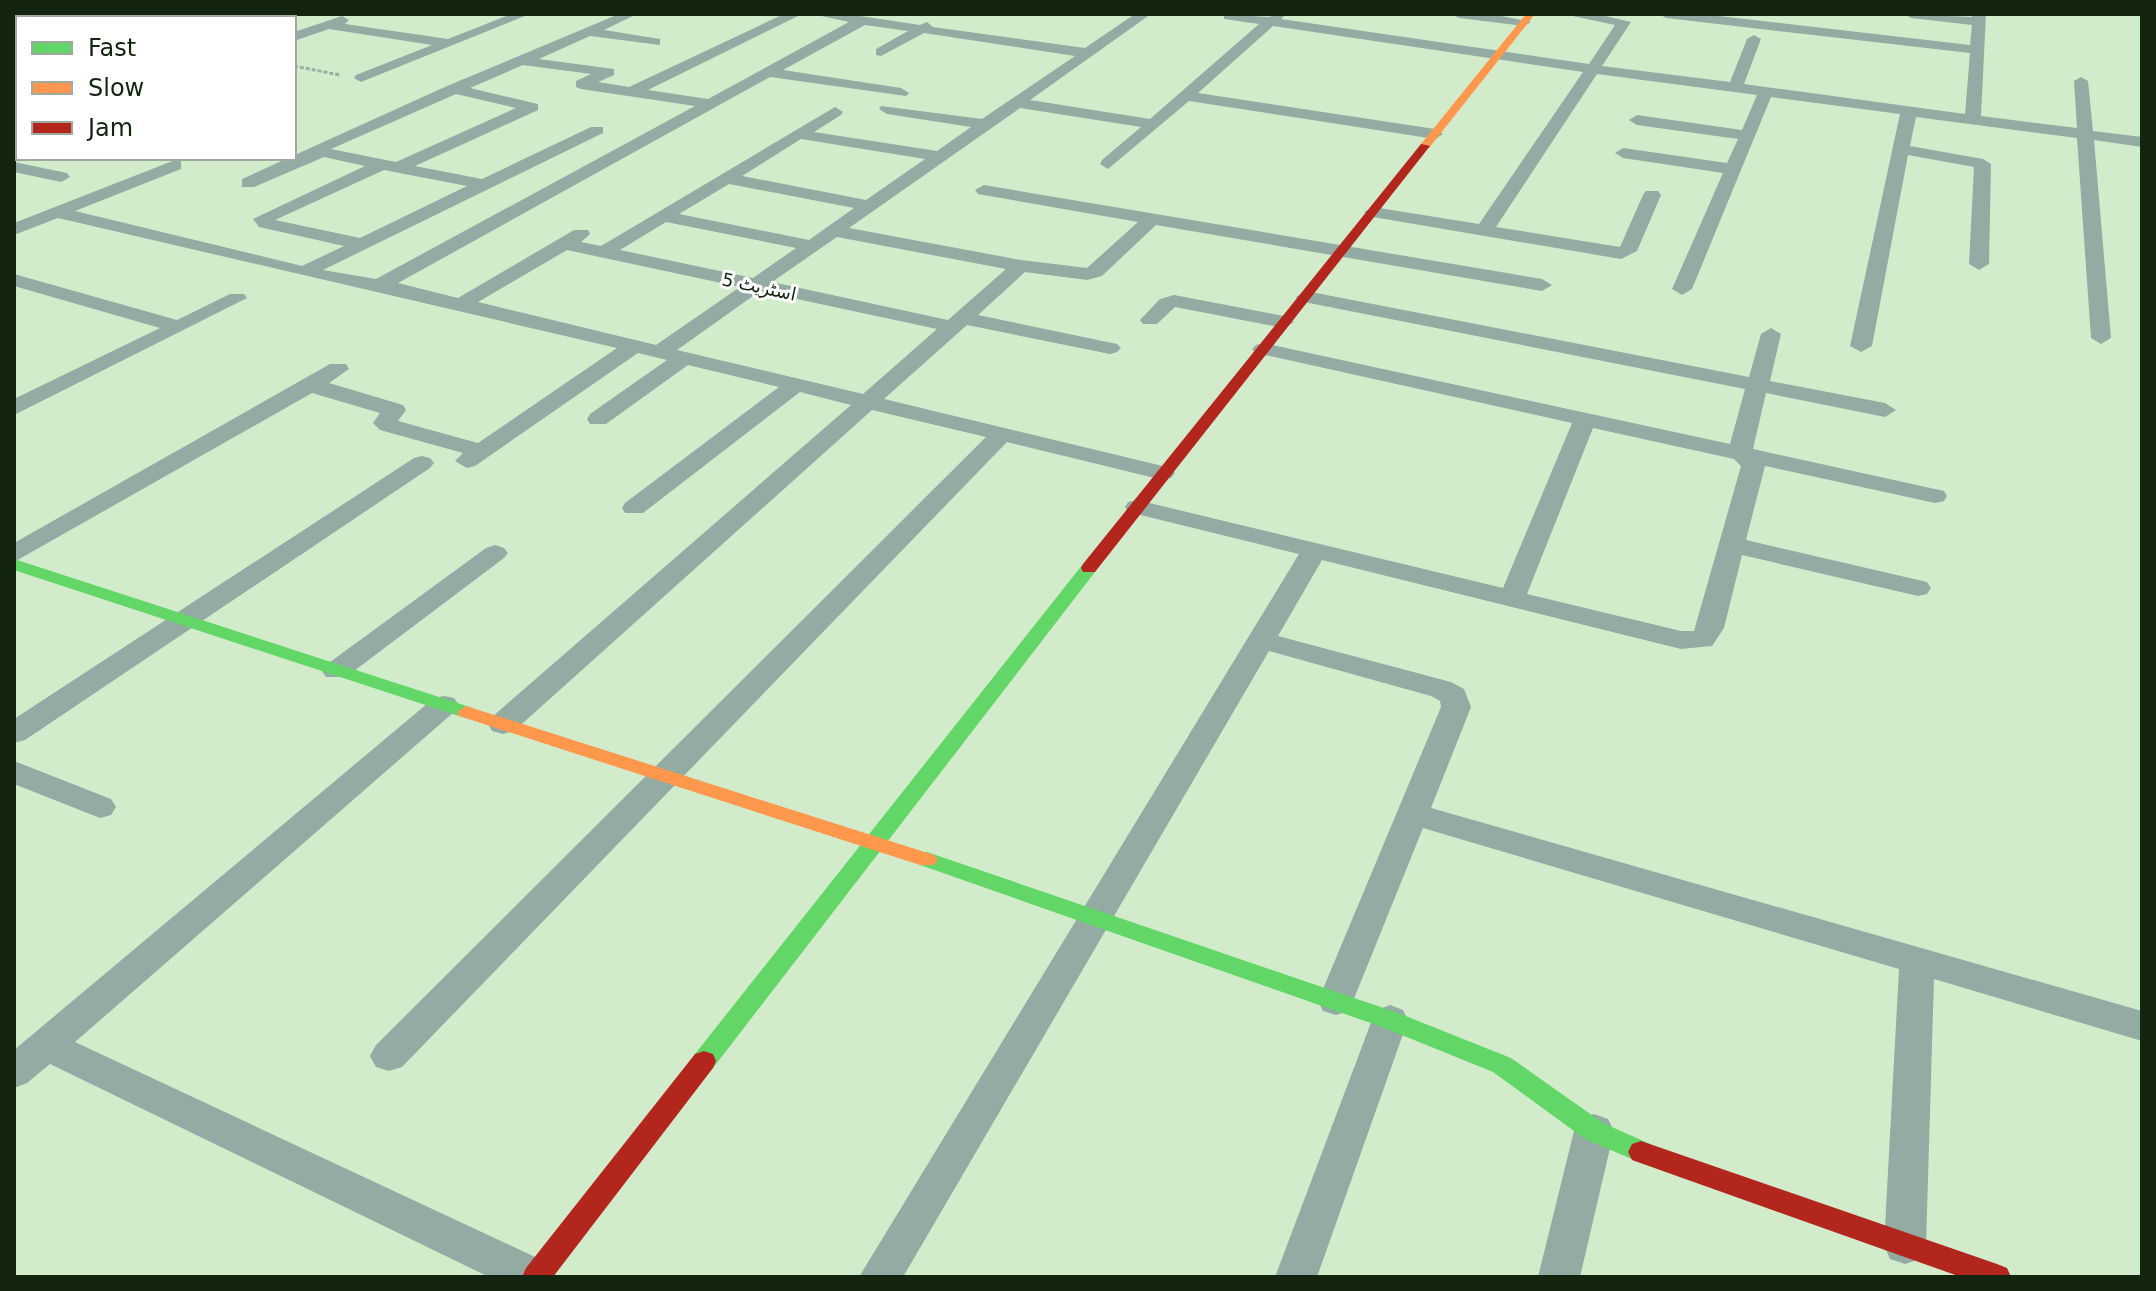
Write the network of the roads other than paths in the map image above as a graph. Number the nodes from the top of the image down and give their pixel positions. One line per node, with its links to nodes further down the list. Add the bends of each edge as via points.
1 (358, 14): 18 (street)
2 (523, 14): 24 (street)
3 (630, 14): 20 (street)
4 (795, 14): 36 (street)
5 (819, 14): 17 (street)
6 (949, 14): 19 (street)
7 (1144, 14): 27 (street)
8 (1459, 14): 15 (street)
9 (1570, 14): 13 (street)
10 (1666, 14): 25 (street)
11 (1911, 14): 16 (street)
12 (1229, 16): 14 (street)
13 (1610, 16): 30 (street, via 1624,22)
14 (1274, 18): 28 (street); 39 (street)
15 (1528, 18): 28 (street)
16 (1978, 18): 25 (street)
17 (863, 20): 19 (street); 31 (street)
18 (327, 25): 21 (street); 24 (street)
19 (922, 29): 26 (street); 27 (street)
20 (588, 32): 23 (street); 29 (street)
21 (296, 36)
22 (1754, 39): 34 (street)
23 (655, 42)
24 (449, 43): 32 (street)
25 (1977, 50): 45 (street)
26 (881, 52)
27 (1087, 53): 40 (street)
28 (1499, 54): 30 (street); 51 (street)
29 (521, 60): 35 (street); 36 (street, via 609,72 581,84)
30 (1595, 69): 34 (street); 81 (street)
31 (768, 72): 38 (street); 41 (street)
32 (361, 78)
33 (2081, 81): 52 (street)
34 (1735, 88): 37 (street)
35 (452, 89): 56 (street, via 322,144); 62 (street, via 532,107)
36 (633, 91): 41 (street)
37 (1766, 92): 43 (street); 53 (street)
38 (901, 93)
39 (1188, 96): 47 (street); 51 (street)
40 (1017, 103): 47 (street); 48 (street)
41 (711, 104): 92 (street)
42 (887, 109): 48 (street)
43 (1909, 111): 45 (street); 55 (street)
44 (835, 112): 50 (street)
45 (1973, 119): 52 (street)
46 (1637, 120): 53 (street)
47 (1154, 124): 60 (street)
48 (987, 125): 58 (street)
49 (597, 130): 69 (street)
50 (798, 134): 58 (street); 67 (street)
51 (1435, 134): 74 (street)
52 (2087, 134): 54 (street); 104 (street)
53 (1747, 136): 64 (street)
54 (2142, 142)
55 (1902, 149): 88 (street, via 1983,164); 105 (street)
56 (322, 152): 62 (street); 68 (street)
57 (1623, 153): 64 (street)
58 (942, 157): 72 (street)
59 (64, 160): 65 (street)
60 (1108, 164)
61 (175, 165): 73 (street)
62 (390, 166): 69 (street); 83 (street, via 262,219)
63 (14, 167): 65 (street)
64 (1732, 169): 95 (street)
65 (34, 171): 66 (street)
66 (61, 177)
67 (726, 178): 72 (street); 75 (street)
68 (248, 183)
69 (485, 185): 83 (street)
70 (984, 190): 76 (street)
71 (1652, 195): 82 (street, via 1628,251 1611,253)
72 (871, 206): 80 (street)
73 (57, 212): 78 (street); 90 (street)
74 (1373, 212): 81 (street); 86 (street)
75 (662, 216): 85 (street); 87 (street)
76 (1154, 217): 86 (street); 89 (street, via 1095,272)
77 (1541, 219): 82 (street)
78 (14, 229)
79 (589, 230): 84 (street)
80 (835, 231): 85 (street); 89 (street)
81 (1484, 231): 82 (street)
82 (1530, 239)
83 (362, 244): 90 (street)
84 (565, 244): 87 (street, اسٹریٹ 5); 98 (street)
85 (813, 246): 94 (street)
86 (1343, 250): 93 (street); 96 (street)
87 (604, 252): 94 (street, اسٹریٹ 5)
88 (1979, 264)
89 (1021, 266): 100 (street)
90 (304, 272): 92 (street)
91 (14, 280): 102 (street)
92 (380, 285): 98 (street)
93 (1542, 285)
94 (754, 286): 100 (street, اسٹریٹ 5); 109 (street)
95 (1682, 289)
96 (1306, 297): 101 (street); 113 (street)
97 (237, 298): 102 (street)
98 (461, 304): 106 (street)
99 (1150, 320): 101 (street, via 1174,301)
100 (959, 322): 107 (street, اسٹریٹ 5); 115 (street)
101 (1284, 322): 108 (street)
102 (179, 327): 116 (street)
103 (1771, 334): 113 (street)
104 (2101, 338)
105 (1861, 346)
106 (632, 348): 109 (street); 112 (street, via 473,457 384,423 395,410)
107 (1110, 348)
108 (1263, 349): 119 (street); 123 (street)
109 (657, 354): 110 (street)
110 (682, 360): 114 (street); 118 (street)
111 (338, 369): 112 (street)
112 (310, 385): 130 (street)
113 (1759, 385): 117 (street); 121 (street)
114 (793, 387): 115 (street); 126 (street)
115 (868, 403): 120 (street); 138 (street)
116 (14, 408)
117 (1885, 410)
118 (598, 419)
119 (1585, 419): 121 (street); 133 (street)
120 (1001, 435): 123 (street); 141 (street)
121 (1740, 452): 124 (street); 127 (street, via 1753,465)
122 (422, 463): 134 (street)
123 (1163, 473): 125 (street)
124 (1935, 496)
125 (1137, 507): 128 (street); 144 (street)
126 (634, 508)
127 (1732, 545): 132 (street); 133 (street, via 1710,628 1702,640 1681,640)
128 (1315, 550): 133 (street); 135 (street)
129 (495, 553): 136 (street)
130 (14, 554)
131 (14, 564): 134 (street)
132 (1918, 588)
133 (1512, 599)
134 (183, 622): 136 (street); 139 (street)
135 (1261, 640): 143 (street, via 1454,696 1456,707); 145 (street)
136 (336, 671): 137 (street)
137 (444, 705): 138 (street); 150 (street)
138 (503, 724): 141 (street)
139 (14, 733)
140 (14, 772): 142 (street)
141 (665, 775): 144 (street); 151 (street)
142 (100, 807)
143 (1413, 814): 146 (street); 147 (street)
144 (875, 842): 145 (street); 156 (street)
145 (1098, 917): 147 (street); 157 (street)
146 (1917, 961): 149 (street); 154 (street)
147 (1336, 1001): 148 (street)
148 (1390, 1020): 153 (street, via 1502,1065); 158 (street)
149 (2142, 1026)
150 (46, 1045): 152 (street); 156 (street)
151 (389, 1056)
152 (14, 1072)
153 (1594, 1131): 154 (street, via 1655,1158); 159 (street)
154 (1905, 1245): 155 (street)
155 (1974, 1273)
156 (534, 1277)
157 (880, 1277)
158 (1296, 1277)
159 (1559, 1277)

